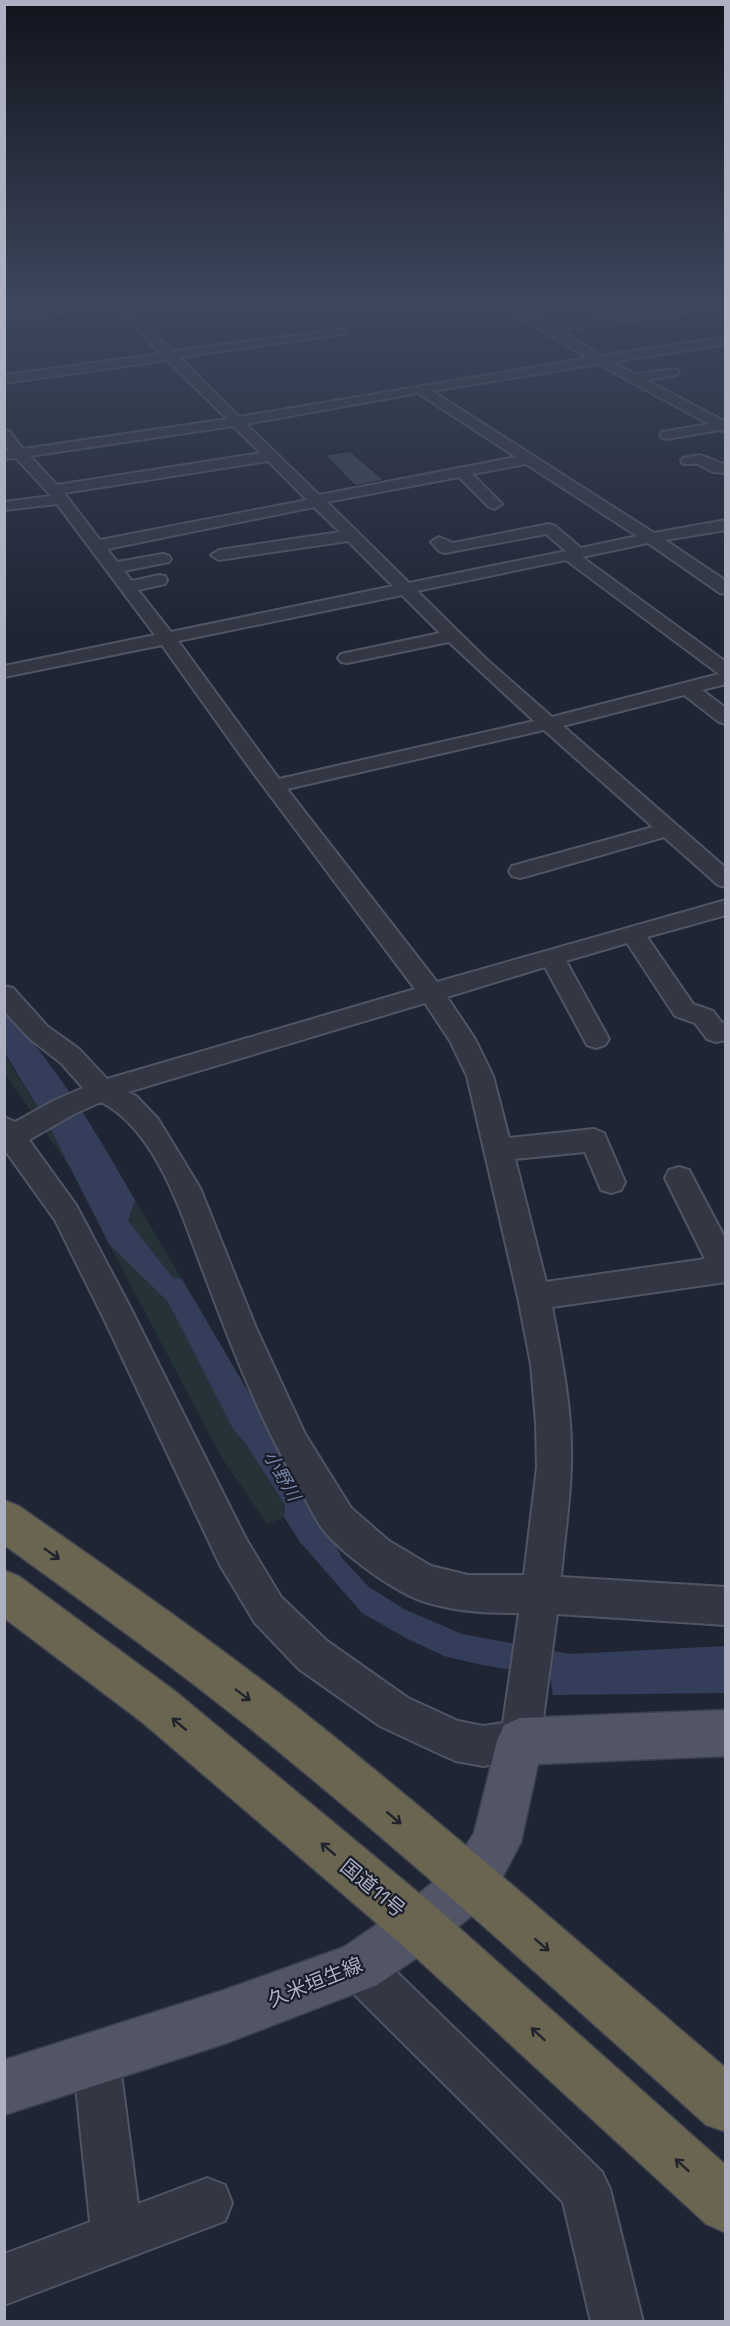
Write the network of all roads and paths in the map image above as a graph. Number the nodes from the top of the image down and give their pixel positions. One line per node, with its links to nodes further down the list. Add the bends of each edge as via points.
1 (229, 414): 7 (street)
2 (284, 414): 7 (street)
3 (458, 414): 12 (street)
4 (699, 414): 6 (street)
5 (711, 414): 6 (street)
6 (702, 415): 8 (street)
7 (237, 422): 10 (street); 11 (street)
8 (723, 427): 9 (street)
9 (667, 435)
10 (9, 447): 16 (street)
11 (271, 456): 16 (street); 17 (street)
12 (529, 459): 15 (street); 22 (street)
13 (688, 461): 14 (street, via 700,459 718,470)
14 (726, 469)
15 (462, 472): 17 (street); 18 (street)
16 (57, 494): 19 (street); 24 (street)
17 (316, 501): 21 (street); 24 (street)
18 (494, 504)
19 (7, 506)
20 (726, 525): 22 (street)
21 (351, 536): 27 (street, via 224,555); 31 (street)
22 (651, 538): 25 (street); 30 (street)
23 (439, 542): 25 (street, via 445,548 453,548 466,539 549,529)
24 (96, 546): 28 (street)
25 (574, 554): 31 (street); 35 (street)
26 (163, 559): 28 (street)
27 (245, 571)
28 (120, 577): 29 (street); 33 (street)
29 (159, 580)
30 (726, 589)
31 (405, 590): 32 (street); 33 (street)
32 (452, 636): 34 (street); 40 (street)
33 (167, 639): 36 (street); 41 (street)
34 (347, 658)
35 (726, 670)
36 (4, 672)
37 (726, 678): 38 (street)
38 (687, 688): 39 (street); 40 (street)
39 (726, 718)
40 (548, 723): 41 (street); 42 (street)
41 (275, 786): 48 (street)
42 (668, 829): 43 (street); 44 (street)
43 (520, 870)
44 (726, 880)
45 (726, 908): 46 (street)
46 (633, 933): 47 (street); 50 (street, via 684,1010 704,1017 716,1033)
47 (552, 957): 48 (street); 51 (street)
48 (430, 991): 52 (street); 54 (street, via 462,1039 480,1076)
49 (4, 994): 52 (street, via 39,1033 70,1056)
50 (726, 1031)
51 (596, 1039)
52 (94, 1095): 53 (street); 61 (street, via 126,1103 148,1126 190,1196 240,1328 293,1445 338,1520 376,1554 424,1583 468,1594)
53 (11, 1134): 63 (street, via 66,1213 233,1552 268,1610 313,1655 394,1712 456,1741 483,1746)
54 (499, 1150): 56 (street, via 594,1140); 58 (street)
55 (679, 1178): 57 (street)
56 (611, 1182)
57 (725, 1269): 58 (street)
58 (534, 1297): 61 (street, via 548,1364 554,1467)
59 (4, 1520): 65 (highway, one-way to 65, via 118,1600 285,1727)
60 (4, 1591): 66 (highway, 国道11号, one-way to 60, via 159,1707)
61 (540, 1600): 62 (street); 63 (street)
62 (726, 1606)
63 (522, 1728): 64 (main road); 65 (main road, 久米垣生線, via 496,1842)
64 (726, 1733)
65 (472, 1883): 66 (main road, 久米垣生線); 70 (highway, one-way to 70)
66 (419, 1926): 67 (main road, 久米垣生線); 72 (highway, 国道11号, one-way to 66)
67 (359, 1967): 68 (main road, 久米垣生線, via 224,2017); 75 (street, via 585,2189)
68 (96, 2058): 69 (main road, 久米垣生線); 73 (street)
69 (4, 2088)
70 (726, 2106)
71 (207, 2203): 73 (street)
72 (726, 2204)
73 (117, 2237): 74 (street)
74 (4, 2280)
75 (617, 2322)

